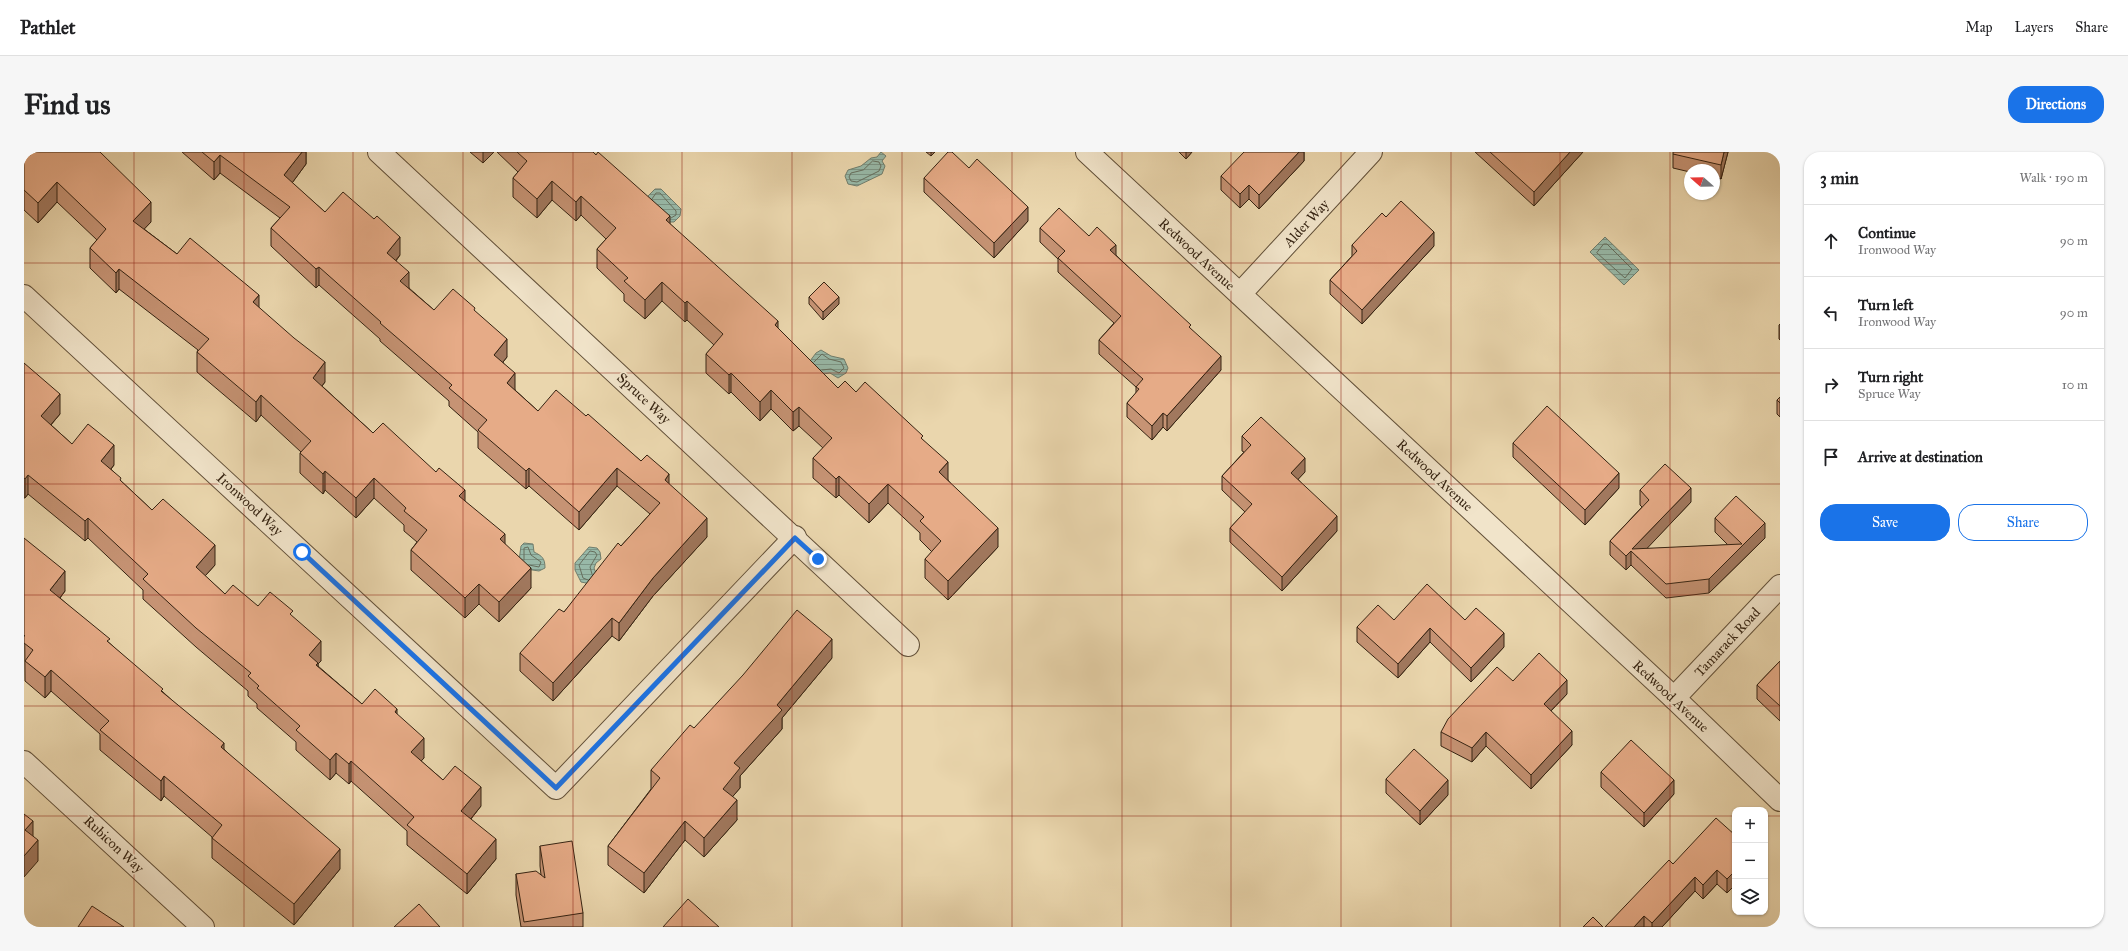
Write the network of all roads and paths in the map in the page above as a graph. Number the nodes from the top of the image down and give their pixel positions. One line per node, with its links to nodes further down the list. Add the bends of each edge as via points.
1 (379, 152): 6 (street, Spruce Way)
2 (1088, 152): 4 (street, Redwood Avenue)
3 (1371, 152): 4 (street, Alder Way)
4 (1240, 294): 9 (street, Redwood Avenue)
5 (24, 296): 6 (street, Ironwood Way, via 556,788)
6 (795, 538): 8 (street, Spruce Way)
7 (1780, 586): 9 (street, Tamarack Road)
8 (908, 645)
9 (1674, 698): 11 (street, Redwood Avenue)
10 (24, 762): 12 (street, Rubicon Way)
11 (1780, 800)
12 (203, 927)

